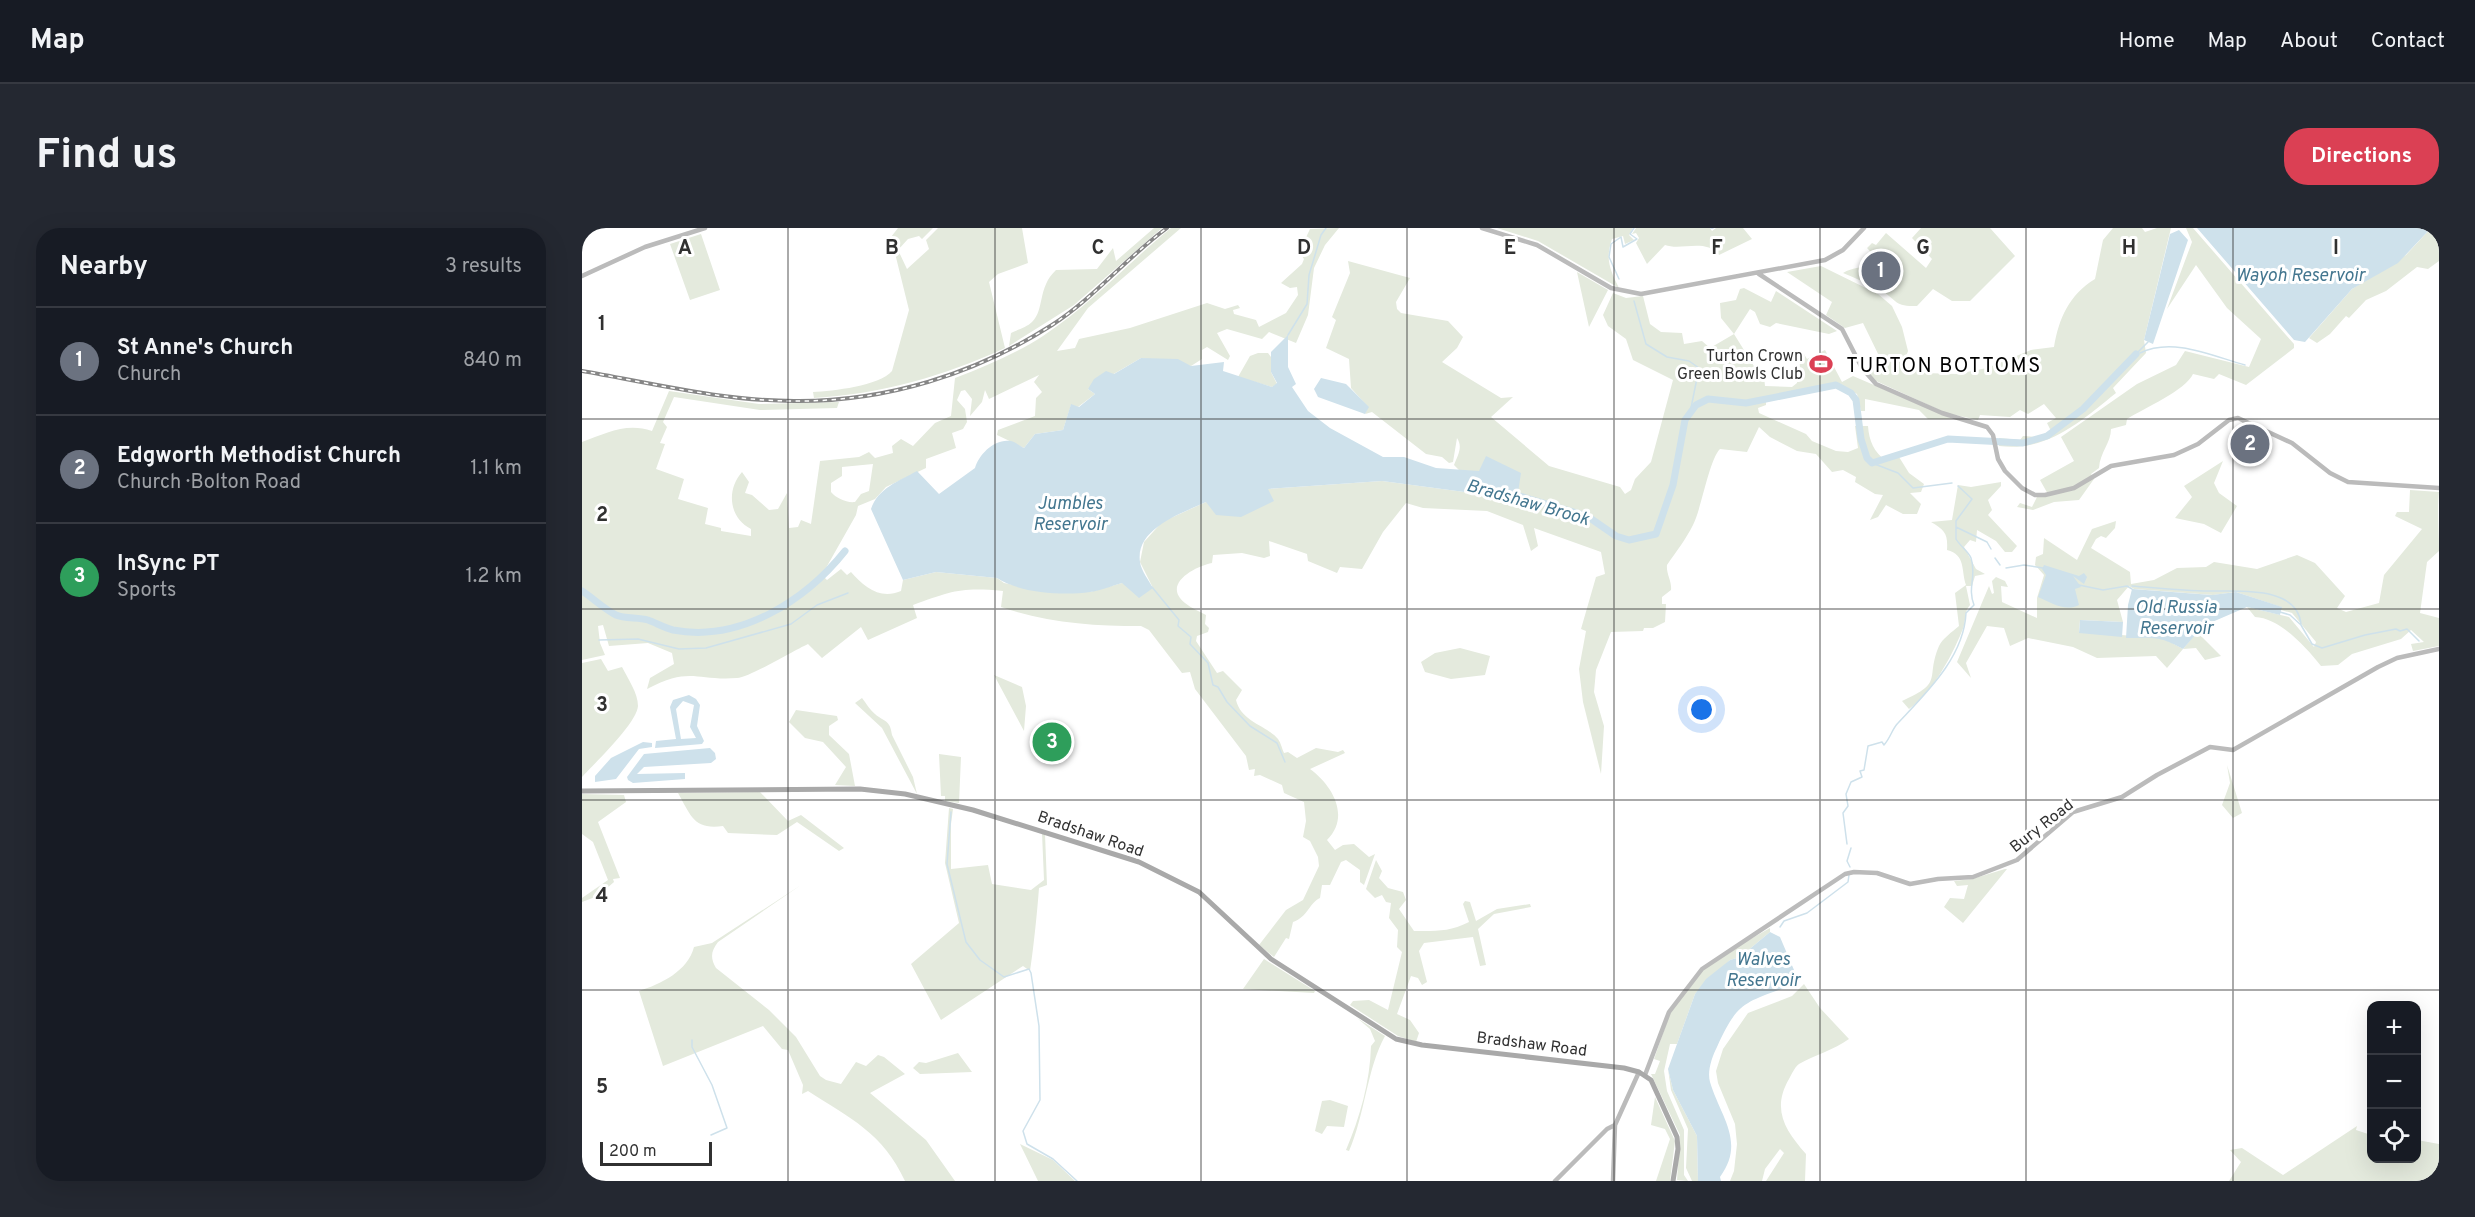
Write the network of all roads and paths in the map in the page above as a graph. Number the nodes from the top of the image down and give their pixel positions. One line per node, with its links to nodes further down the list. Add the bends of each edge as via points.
1 (705, 228): 5 (street, via 645,247)
2 (1482, 228): 4 (street, via 1537,245 1608,287 1628,293)
3 (1864, 228): 4 (street, via 1832,258)
4 (1759, 274): 6 (street, via 1842,329 1862,368 1876,384 1990,429 1998,459 2010,476 2024,490 2039,495 2074,488 2106,467 2174,455 2238,417 2292,443 2348,482)
5 (582, 276)
6 (2439, 488)
7 (2439, 650): 9 (street, Bury Road, via 2397,658 2233,750 2210,747 2122,797 2073,812 2006,866 1973,877 1914,884 1877,873 1845,874 1702,969 1669,1012)
8 (582, 791): 9 (main road, Bradshaw Road, via 860,789 905,794 973,810 1118,853 1199,892 1271,959 1403,1041)
9 (1642, 1073): 10 (street, Bury Road); 13 (main road, via 1651,1080 1677,1137)
10 (1615, 1125): 11 (street); 12 (street)
11 (1555, 1181)
12 (1613, 1181)
13 (1673, 1181)

